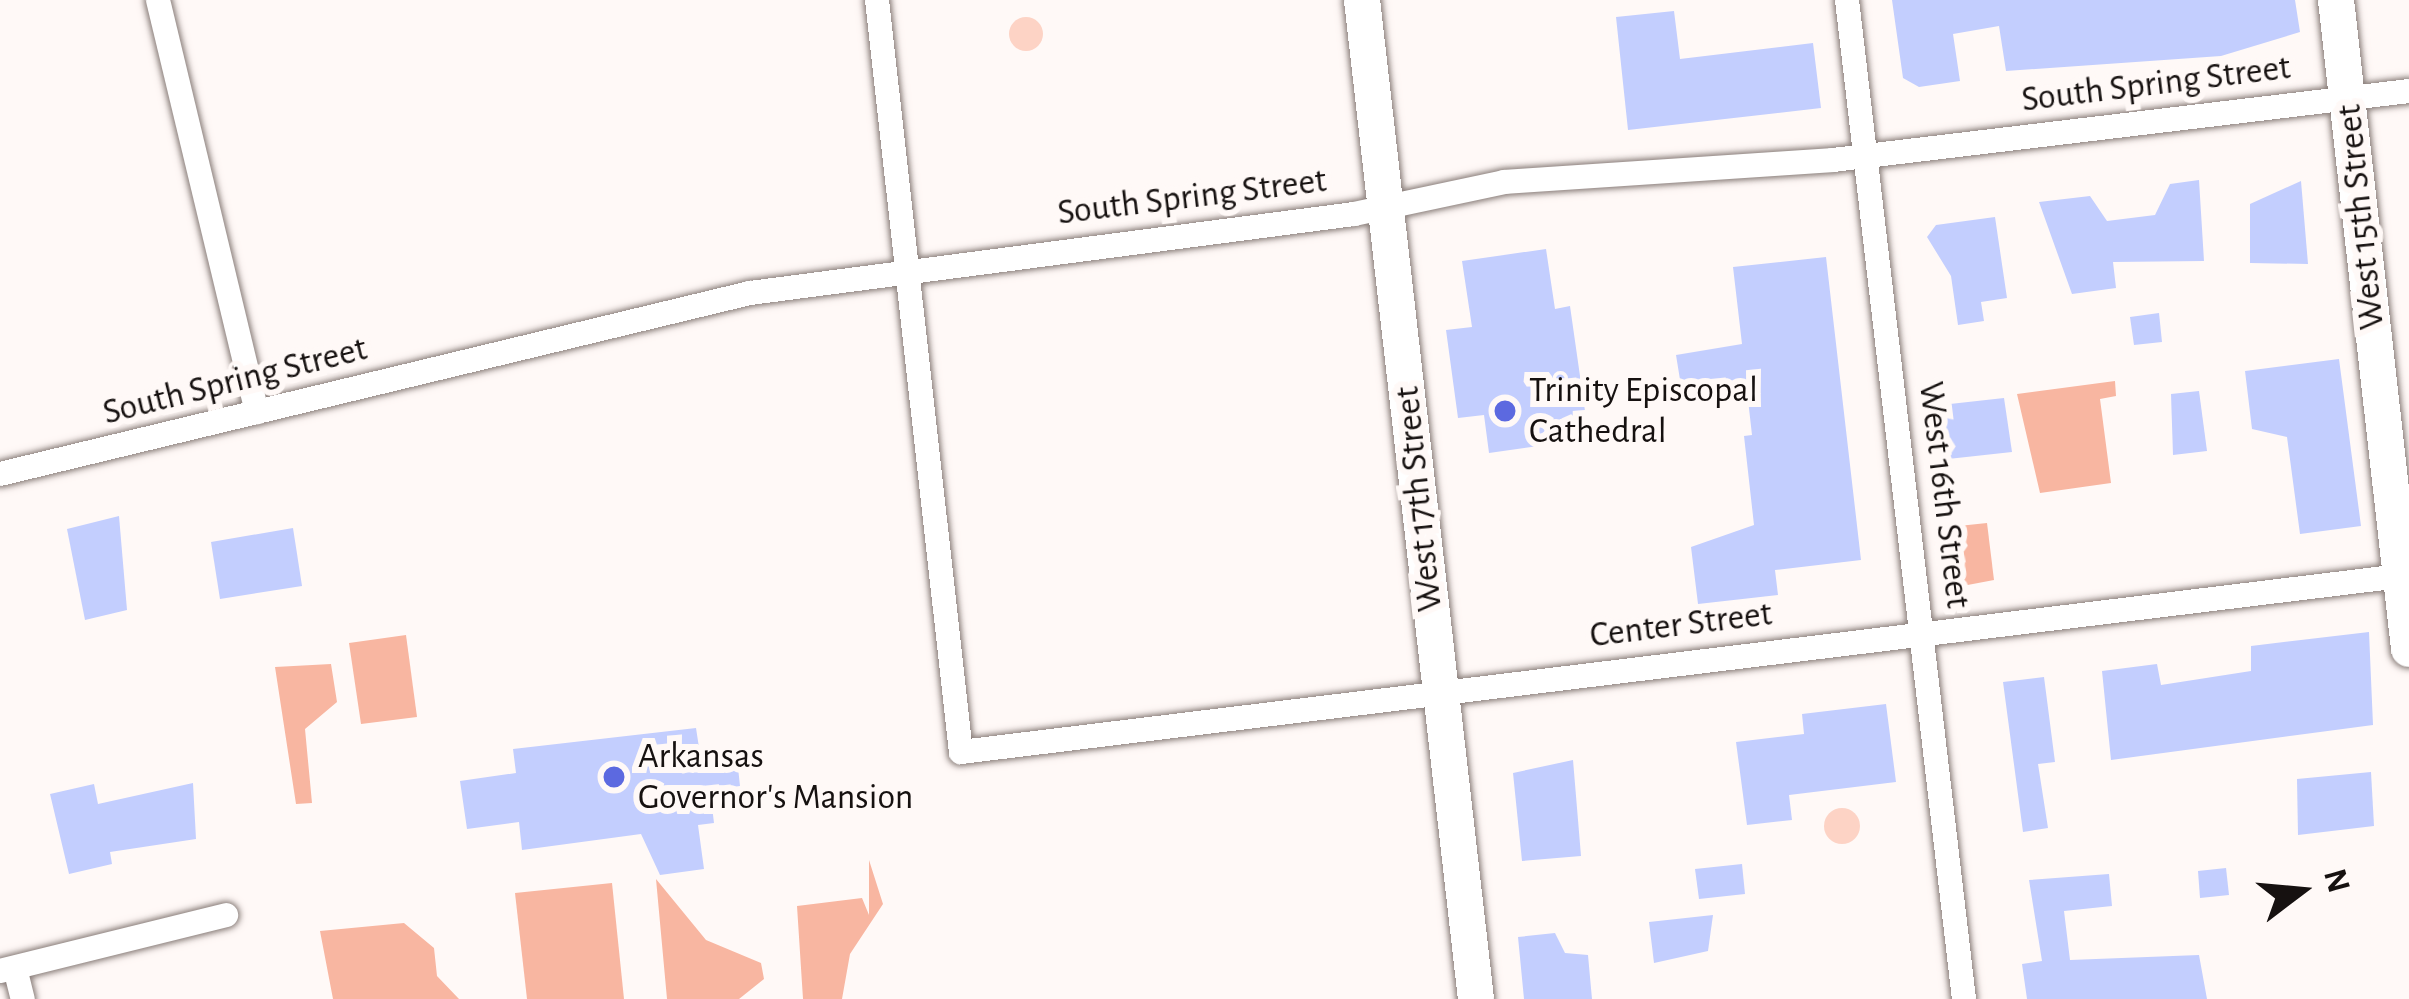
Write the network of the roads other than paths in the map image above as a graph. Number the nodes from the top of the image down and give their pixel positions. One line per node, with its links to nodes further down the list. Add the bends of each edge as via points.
1 (158, 0): 11 (street)
2 (877, 0): 10 (street)
3 (1362, 0): 9 (main road, West 17th Street)
4 (1846, 0): 8 (street, West 16th Street)
5 (2336, 0): 7 (main road, West 15th Street)
6 (2409, 91): 7 (street, South Spring Street)
7 (2348, 97): 8 (street, South Spring Street); 13 (main road, West 15th Street)
8 (1867, 156): 9 (street, South Spring Street, via 1504,182); 14 (street, West 16th Street)
9 (1387, 207): 10 (street, South Spring Street); 16 (main road, West 17th Street)
10 (908, 270): 11 (street, South Spring Street, via 750,293); 16 (street, Center Street, via 962,752)
11 (257, 412): 12 (street, South Spring Street)
12 (0, 474)
13 (2405, 575): 14 (street, Center Street); 15 (main road, West 15th Street)
14 (1925, 631): 16 (street, Center Street); 21 (street, West 16th Street)
15 (2409, 649)
16 (1442, 689): 20 (main road, West 17th Street)
17 (226, 915): 18 (street)
18 (7, 970): 19 (street)
19 (23, 999)
20 (1476, 999)
21 (1964, 999)

